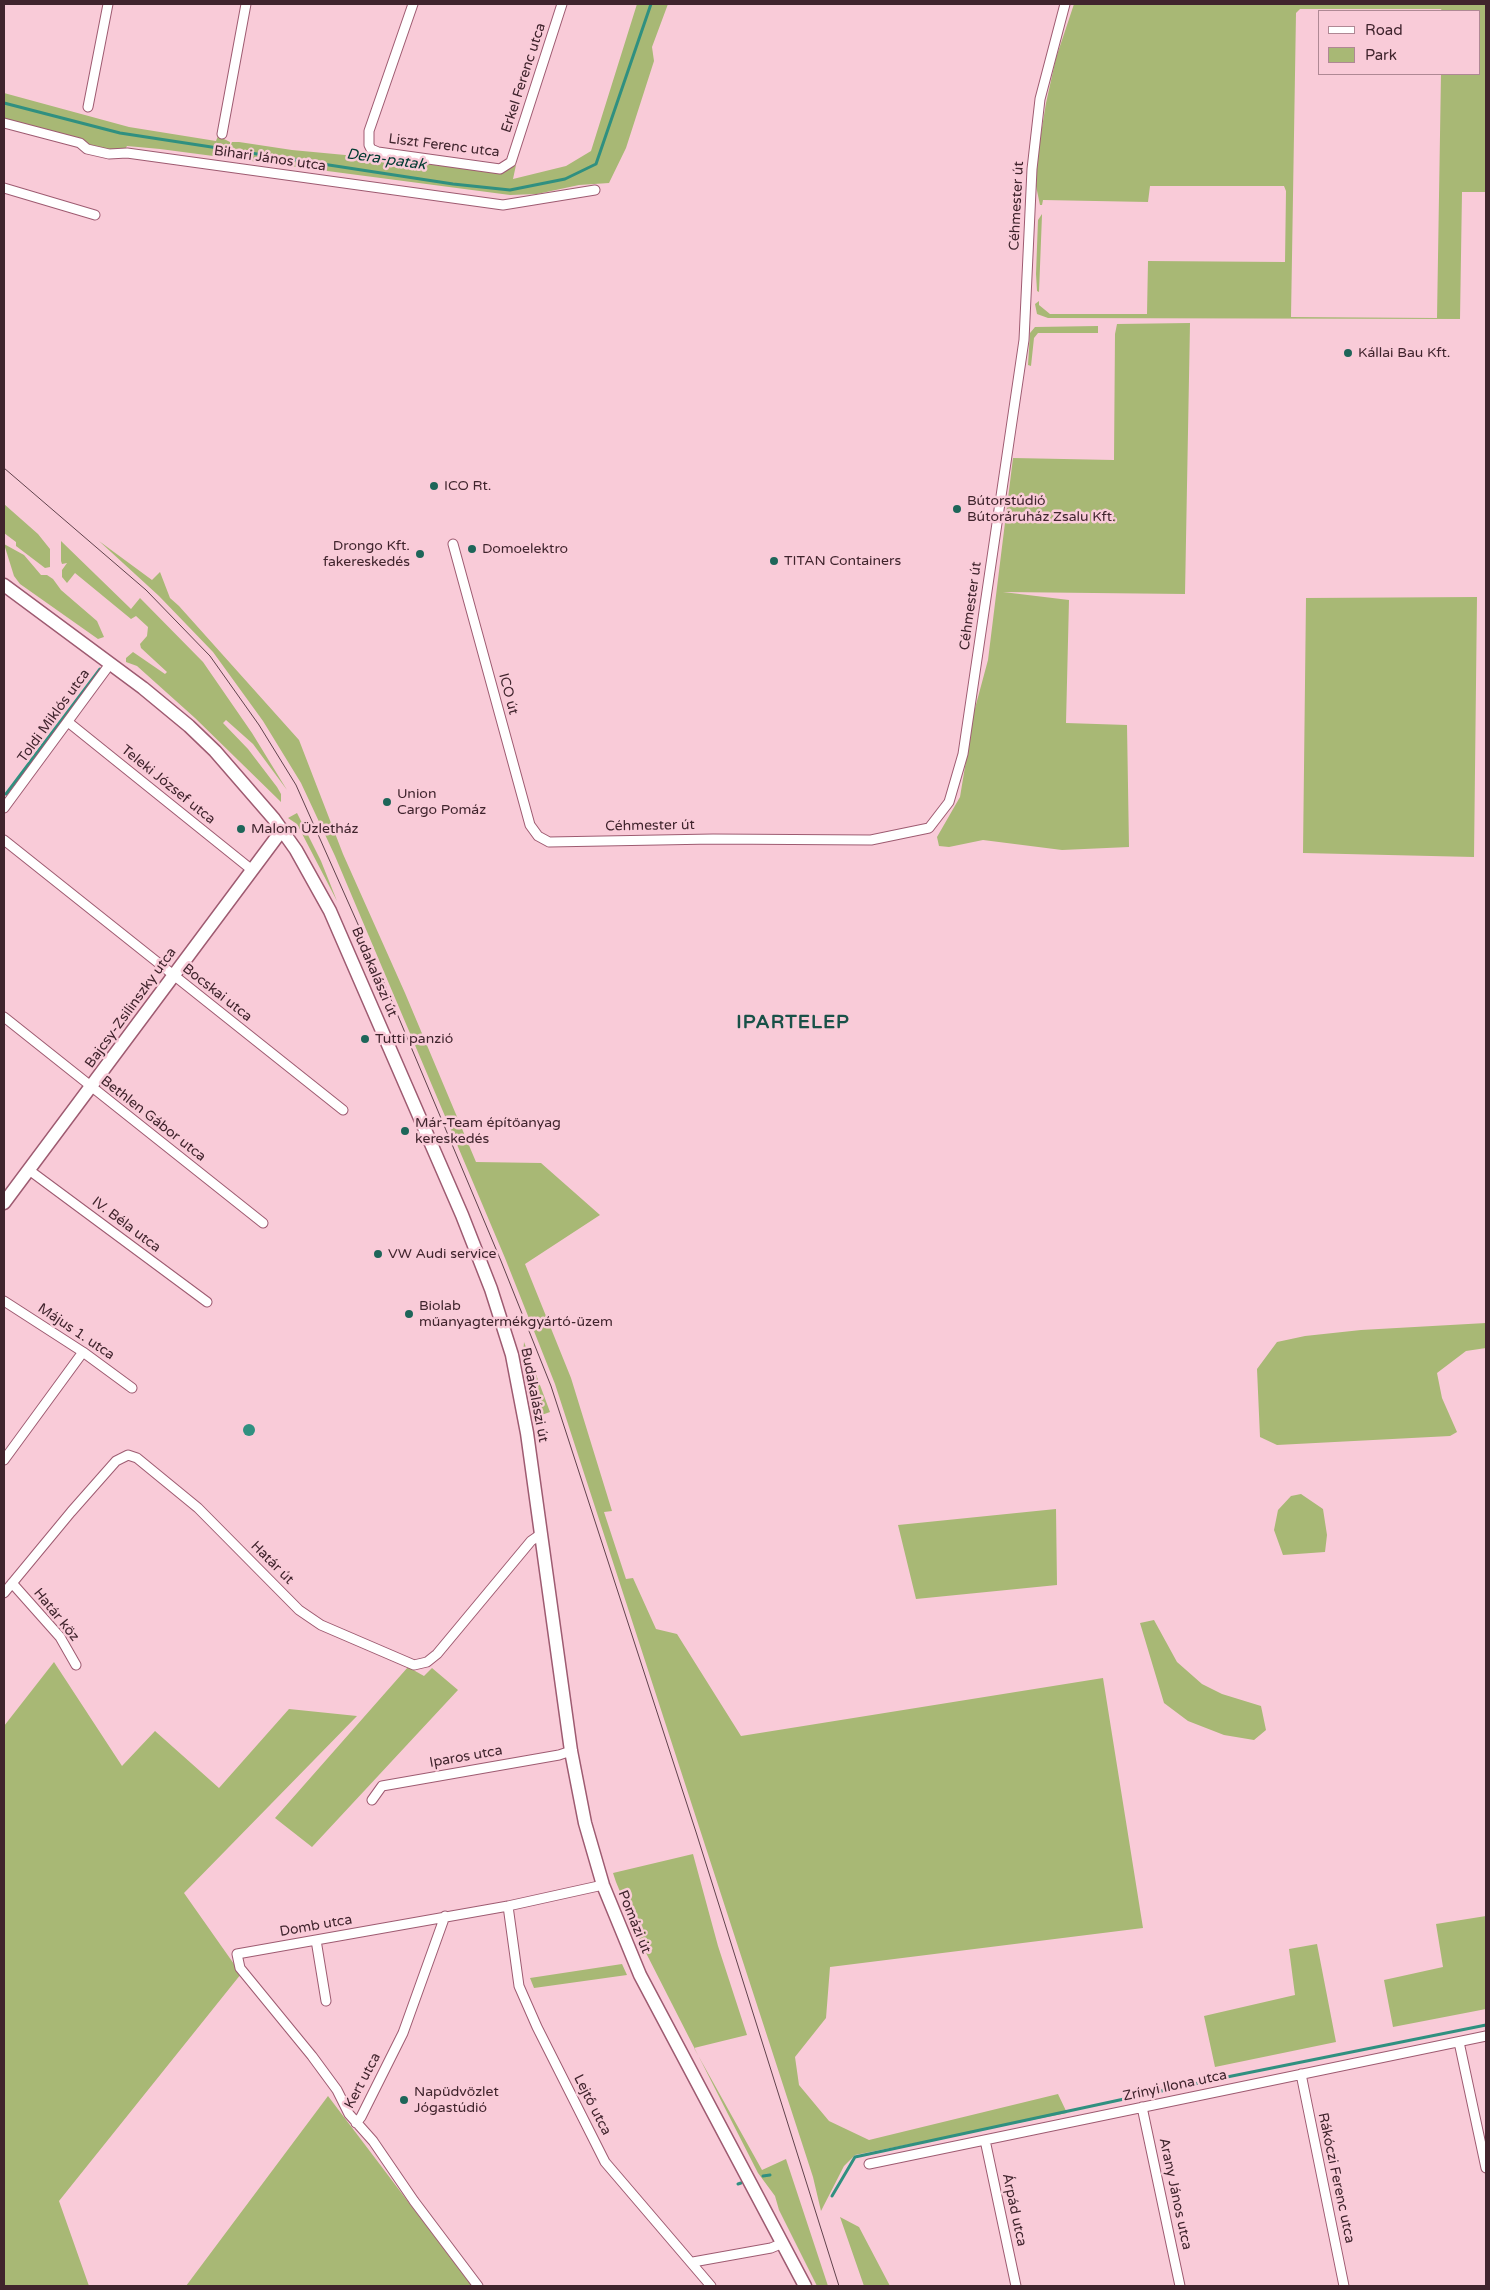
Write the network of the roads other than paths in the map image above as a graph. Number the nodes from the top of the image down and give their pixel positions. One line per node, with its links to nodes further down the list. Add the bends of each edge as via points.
1 (108, 4): 6 (street)
2 (246, 4): 8 (street)
3 (413, 4): 9 (street, Liszt Ferenc utca, via 369,131 371,149 486,168 500,169)
4 (562, 4): 9 (street, Erkel Ferenc utca)
5 (1065, 4): 20 (street, Céhmester út, via 1040,98 1032,169 1024,340 963,754 949,802 929,828 871,840)
6 (88, 107)
7 (4, 123): 11 (street, Bihari János utca, via 109,154 127,153 504,205)
8 (222, 134)
9 (511, 162)
10 (4, 188): 12 (street)
11 (595, 190)
12 (95, 215)
13 (453, 544): 20 (street, ICO út, via 530,825 538,836)
14 (4, 585): 15 (main road, Budakalászi út)
15 (110, 664): 16 (street, Toldi Miklós utca); 18 (main road, Budakalászi út, via 180,718 209,745)
16 (68, 722): 17 (street, Toldi Miklós utca); 21 (street, Teleki József utca)
17 (4, 808)
18 (282, 830): 21 (main road, Bajcsy-Zsilinszky utca); 34 (main road, Budakalászi út, via 320,891 346,944 491,1289 519,1386)
19 (4, 840): 22 (street, Bocskai utca)
20 (549, 842)
21 (252, 870): 22 (main road, Bajcsy-Zsilinszky utca)
22 (173, 976): 24 (main road, Bajcsy-Zsilinszky utca); 25 (street, Bocskai utca)
23 (4, 1017): 24 (street, Bethlen Gábor utca)
24 (91, 1088): 26 (main road, Bajcsy-Zsilinszky utca); 28 (street, Bethlen Gábor utca)
25 (343, 1110)
26 (29, 1170): 27 (main road, Bajcsy-Zsilinszky utca); 30 (street, IV. Béla utca)
27 (6, 1195)
28 (263, 1223)
29 (4, 1301): 31 (street, Május 1. utca)
30 (207, 1302)
31 (83, 1352): 32 (street, Május 1. utca); 33 (street)
32 (132, 1388)
33 (4, 1460)
34 (541, 1534): 35 (street, Határ út, via 531,1541 437,1654 427,1662 414,1665 320,1625 299,1610 198,1508 128,1455 101,1478); 38 (main road, Pomázi út)
35 (12, 1583): 36 (street, Határ út); 37 (street, Határ köz, via 60,1637)
36 (4, 1593)
37 (76, 1665)
38 (570, 1751): 39 (street, Iparos utca, via 382,1786); 40 (main road, Pomázi út, via 585,1823)
39 (372, 1800)
40 (603, 1885): 41 (street, Domb utca); 53 (main road, Pomázi út, via 640,1975)
41 (508, 1906): 42 (street, Domb utca); 54 (street, Lejtő utca, via 520,1986 537,2027 605,2162)
42 (445, 1916): 43 (street, Domb utca); 49 (street, Kert utca, via 403,2033)
43 (316, 1940): 44 (street); 49 (street, Domb utca, via 237,1954 240,1968 312,2056)
44 (326, 2001)
45 (1486, 2036): 46 (street, Zrínyi Ilona utca)
46 (1459, 2042): 47 (street, Zrínyi Ilona utca); 52 (street)
47 (1301, 2074): 48 (street, Zrínyi Ilona utca); 60 (street, Rákóczi Ferenc utca)
48 (1142, 2107): 50 (street, Zrínyi Ilona utca); 59 (street, Arany János utca)
49 (356, 2122): 55 (street, Kert utca)
50 (985, 2140): 51 (street, Zrínyi Ilona utca); 58 (street, Árpád utca)
51 (869, 2164)
52 (1486, 2168)
53 (783, 2243): 54 (street); 57 (main road, Pomázi út)
54 (693, 2262): 56 (street, Lejtő utca)
55 (478, 2286)
56 (711, 2286)
57 (805, 2286)
58 (1016, 2286)
59 (1180, 2286)
60 (1344, 2286)

